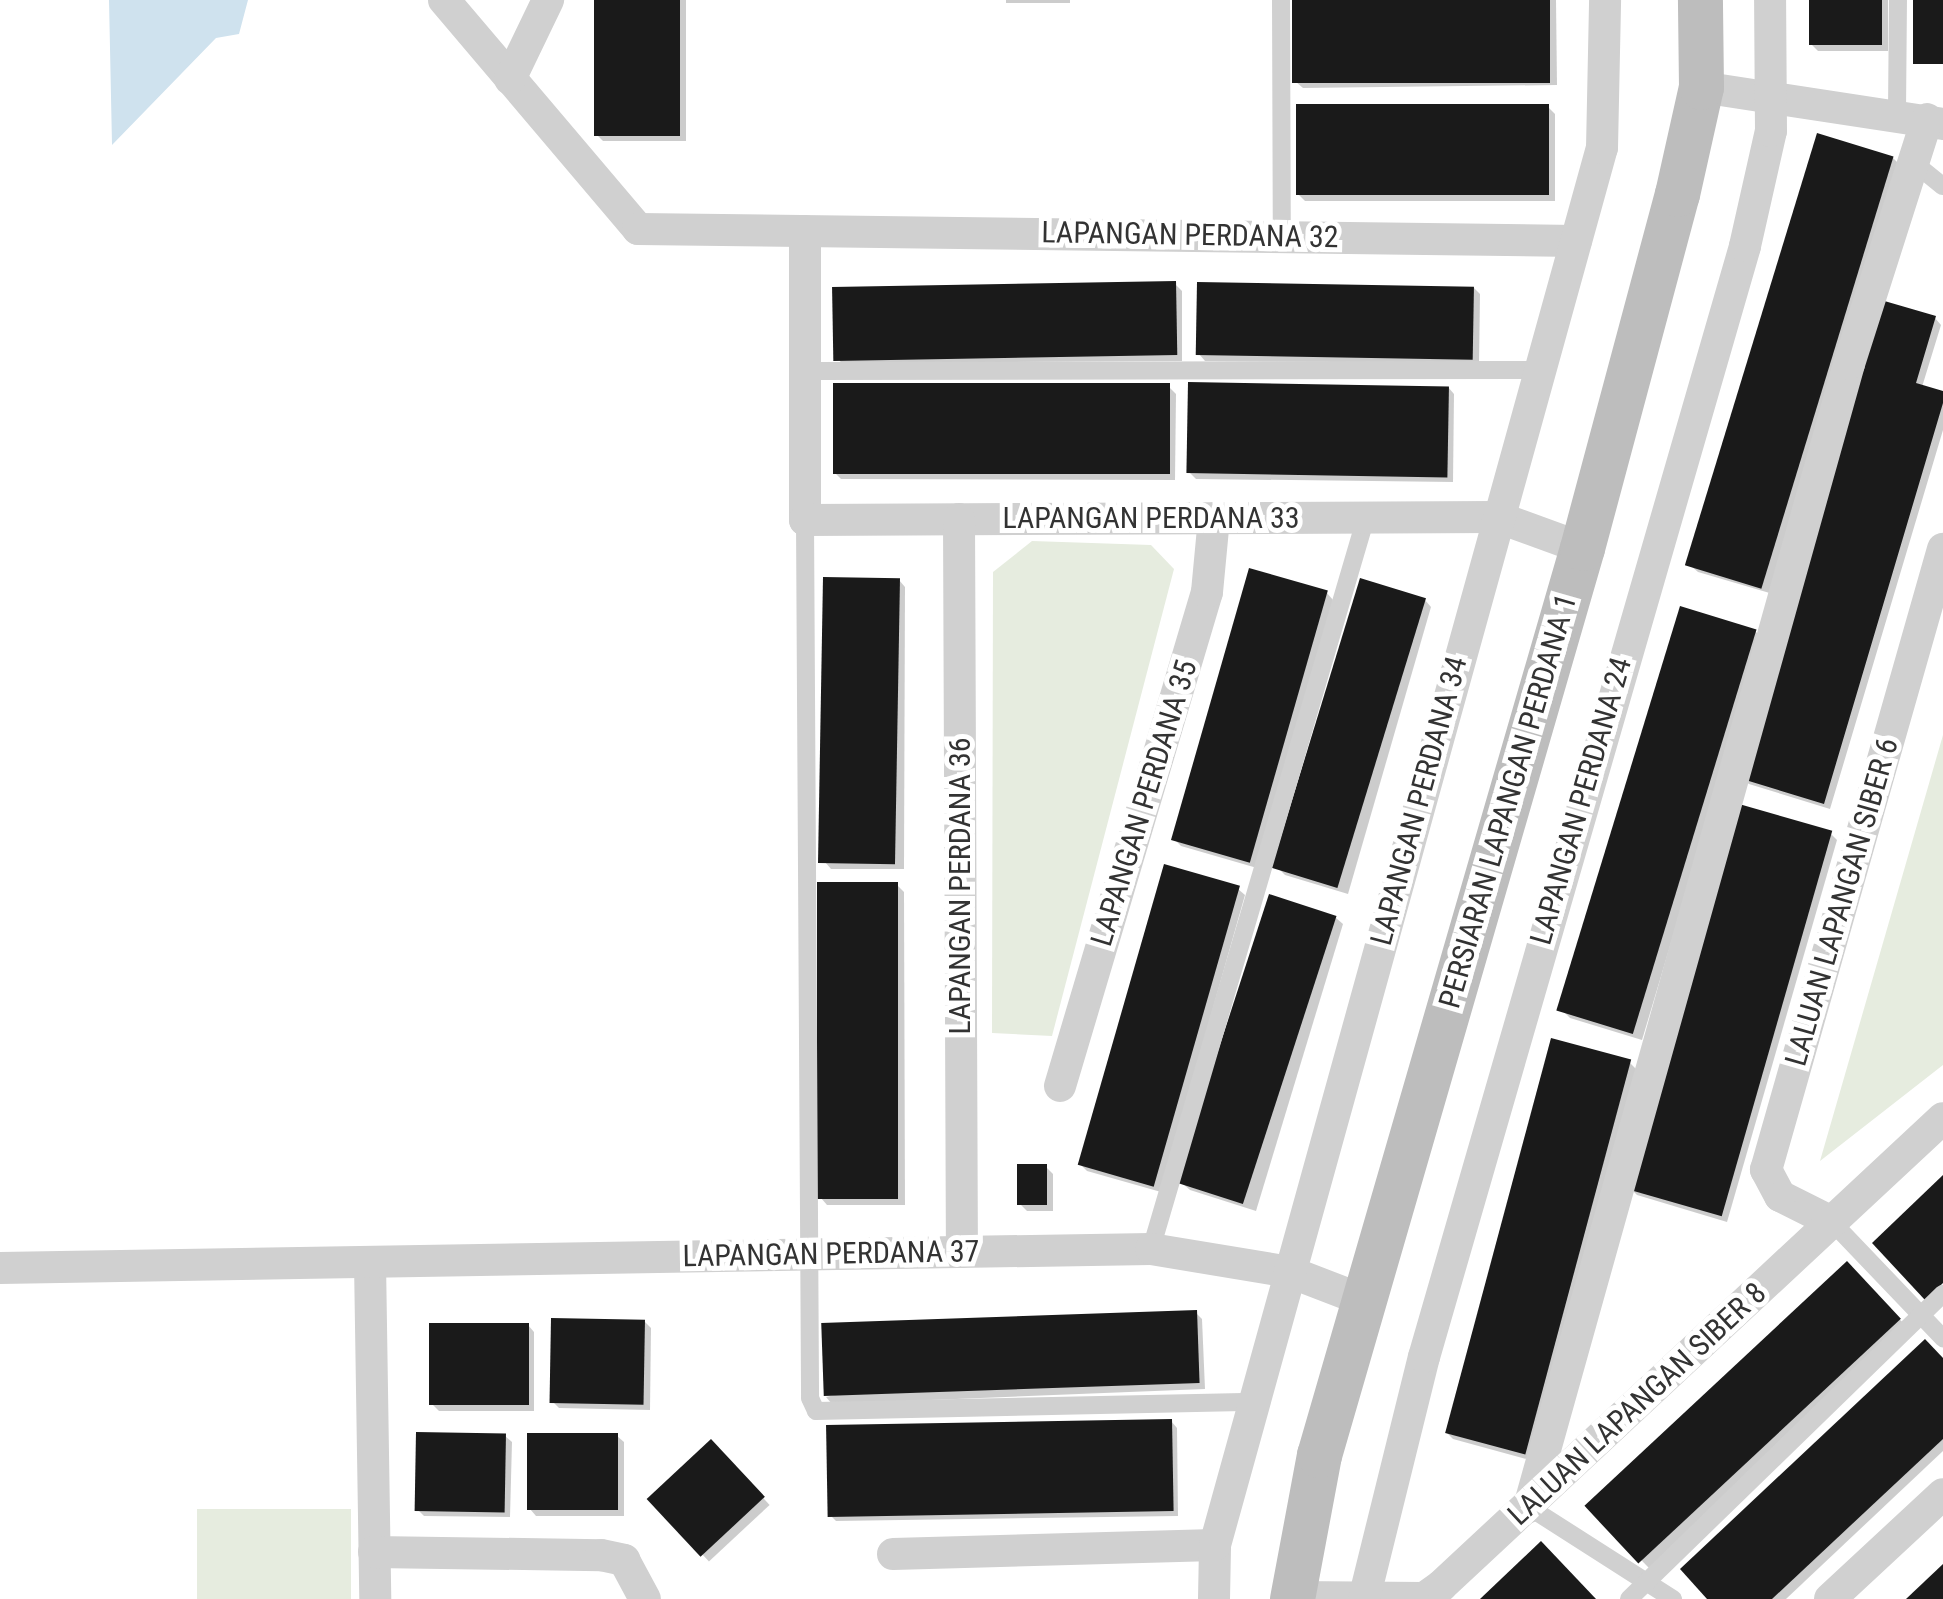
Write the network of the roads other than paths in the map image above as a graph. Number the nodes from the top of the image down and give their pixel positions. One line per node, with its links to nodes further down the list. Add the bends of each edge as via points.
1 (444, 0): 8 (street, LAPANGAN PERDANA 32)
2 (548, 0): 8 (street)
3 (1280, 0): 15 (lane)
4 (1605, 0): 16 (street, LAPANGAN PERDANA 34, via 1602,148)
5 (1700, 0): 9 (street, PERSIARAN LAPANGAN PERDANA 1)
6 (1770, 0): 10 (street, LAPANGAN PERDANA 24)
7 (1898, 0): 11 (lane)
8 (510, 79): 14 (street, LAPANGAN PERDANA 32, via 638,229)
9 (1701, 87): 10 (street); 24 (street, PERSIARAN LAPANGAN PERDANA 1)
10 (1770, 94): 11 (street); 47 (street, LAPANGAN PERDANA 24, via 1771,130 1744,246 1429,1338)
11 (1922, 118): 12 (street)
12 (1913, 162): 13 (lane); 41 (street, via 1637,1103)
13 (1943, 186)
14 (804, 230): 15 (street, LAPANGAN PERDANA 32); 18 (street)
15 (1282, 236): 16 (street, LAPANGAN PERDANA 32)
16 (1576, 241): 17 (street, LAPANGAN PERDANA 34)
17 (1539, 370): 18 (lane); 20 (street, LAPANGAN PERDANA 34)
18 (806, 371): 23 (street)
19 (1366, 517): 20 (street, LAPANGAN PERDANA 33); 21 (street, LAPANGAN PERDANA 33); 29 (lane)
20 (1497, 517): 24 (street); 34 (street, LAPANGAN PERDANA 34)
21 (1214, 518): 22 (street, LAPANGAN PERDANA 33); 26 (street, LAPANGAN PERDANA 35, via 1207,592)
22 (959, 519): 23 (street, LAPANGAN PERDANA 33); 30 (street, LAPANGAN PERDANA 36)
23 (805, 520): 31 (lane)
24 (1582, 548): 36 (street, PERSIARAN LAPANGAN PERDANA 1)
25 (1943, 550): 28 (street, LALUAN LAPANGAN SIBER 6, via 1766,1170 1780,1196)
26 (1060, 1086)
27 (1943, 1118): 28 (street, LALUAN LAPANGAN SIBER 8)
28 (1832, 1222): 37 (lane); 41 (street, LALUAN LAPANGAN SIBER 8)
29 (1151, 1249): 30 (street, LAPANGAN PERDANA 37); 34 (street, LAPANGAN PERDANA 37)
30 (962, 1252): 31 (street, LAPANGAN PERDANA 37)
31 (810, 1255): 32 (street, LAPANGAN PERDANA 37); 39 (lane, via 810,1398 816,1411)
32 (370, 1262): 33 (street, LAPANGAN PERDANA 37); 43 (street)
33 (0, 1268)
34 (1290, 1272): 36 (street, LAPANGAN PERDANA 37); 39 (street, LAPANGAN PERDANA 34)
35 (1943, 1294): 37 (lane)
36 (1363, 1300): 46 (street, PERSIARAN LAPANGAN PERDANA 1, via 1319,1455)
37 (1920, 1314): 38 (lane); 45 (lane)
38 (1943, 1338)
39 (1256, 1402): 42 (street, LAPANGAN PERDANA 34)
40 (1943, 1494): 53 (street)
41 (1529, 1506): 45 (lane); 47 (street, LALUAN LAPANGAN SIBER 8, via 1424,1598)
42 (1215, 1545): 44 (street); 50 (street, LAPANGAN PERDANA 34)
43 (374, 1552): 48 (street); 49 (street, via 601,1555 624,1560)
44 (893, 1554)
45 (1648, 1582): 51 (lane); 52 (lane)
46 (1292, 1598): 47 (street, LALUAN LAPANGAN SIBER 8)
47 (1364, 1598)
48 (375, 1599)
49 (645, 1599)
50 (1214, 1599)
51 (1629, 1599)
52 (1673, 1599)
53 (1830, 1599)

